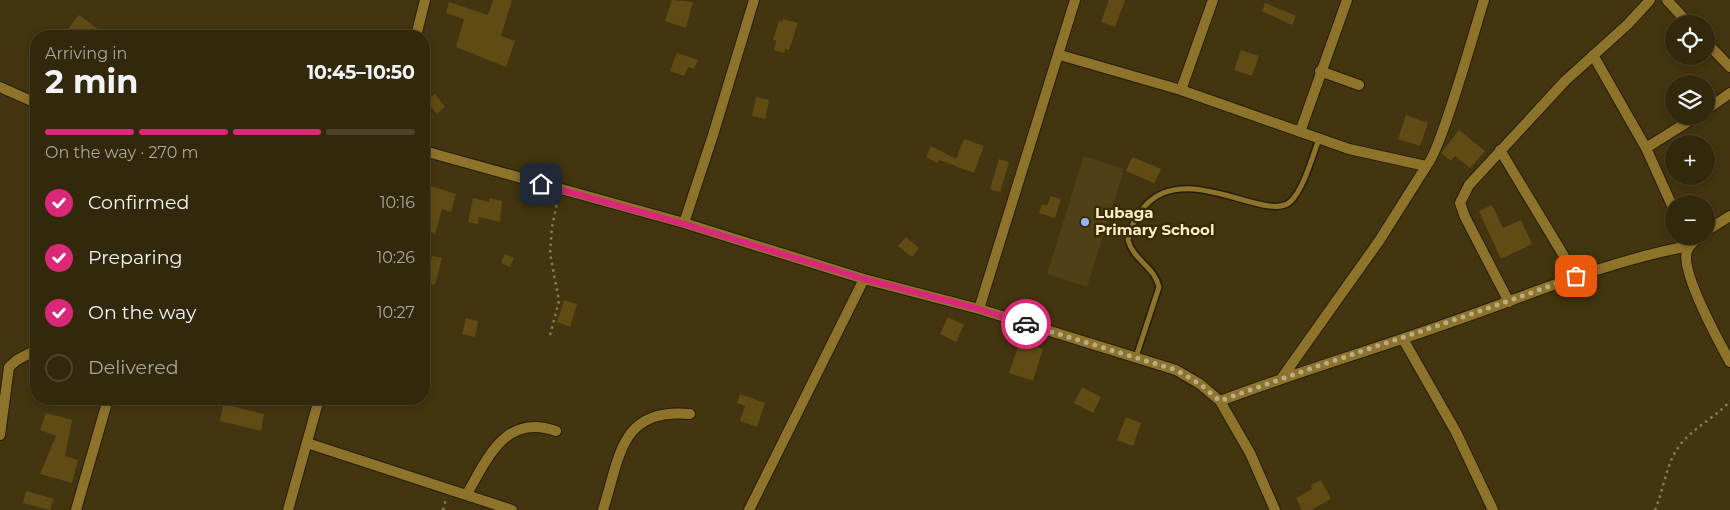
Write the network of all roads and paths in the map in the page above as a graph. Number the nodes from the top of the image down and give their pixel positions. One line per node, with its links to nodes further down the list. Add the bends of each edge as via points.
1 (425, 0): 10 (street)
2 (754, 0): 32 (street)
3 (1075, 0): 12 (street)
4 (1213, 0): 18 (street)
5 (1347, 0): 15 (street)
6 (1484, 0): 28 (street, via 1443,133)
7 (1650, 0): 13 (street)
8 (1668, 0): 9 (street)
9 (1682, 15)
10 (418, 30)
11 (1715, 51): 14 (street)
12 (1060, 55): 18 (street); 39 (street)
13 (1593, 55): 25 (street); 26 (street)
14 (1730, 67)
15 (1320, 71): 16 (street); 23 (street)
16 (1359, 85)
17 (0, 86): 20 (street)
18 (1181, 90): 23 (street)
19 (1730, 93): 21 (street)
20 (30, 100)
21 (1715, 104)
22 (1682, 125): 25 (street)
23 (1300, 132): 24 (street)
24 (1320, 138): 28 (street, via 1384,158); 43 (lane, via 1297,193 1285,205 1276,207 1226,194 1189,189 1164,192 1142,208 1134,220 1128,240 1159,287)
25 (1646, 148): 30 (street)
26 (1500, 150): 36 (street); 38 (street, via 1469,185 1460,203)
27 (430, 153): 29 (street)
28 (1427, 165): 45 (street, via 1379,241)
29 (560, 190): 32 (street); 40 (path, via 550,253 559,301)
30 (1667, 195)
31 (1730, 216): 33 (street)
32 (684, 224): 37 (street)
33 (1715, 225)
34 (1677, 245): 36 (street)
35 (1687, 245): 44 (street, via 1689,274 1715,336)
36 (1576, 276): 38 (street)
37 (864, 279): 39 (street); 59 (street)
38 (1509, 302): 41 (street)
39 (979, 309): 43 (street)
40 (550, 335)
41 (1403, 339): 45 (street); 61 (street, via 1456,432)
42 (30, 353): 52 (street, via 9,368)
43 (1135, 358): 46 (street, via 1176,370)
44 (1730, 362)
45 (1281, 379): 46 (street)
46 (1220, 401): 60 (street, via 1250,453)
47 (1730, 401): 62 (path, via 1678,448)
48 (106, 405): 55 (street)
49 (318, 405): 53 (street)
50 (690, 414): 58 (street, via 669,412 654,415 633,429 624,446)
51 (556, 430): 54 (street, via 527,425 512,432 486,460)
52 (0, 435)
53 (307, 443): 54 (street); 56 (street)
54 (467, 494): 57 (street)
55 (76, 510)
56 (288, 510)
57 (512, 510)
58 (603, 510)
59 (749, 510)
60 (1275, 510)
61 (1493, 510)
62 (1656, 510)

